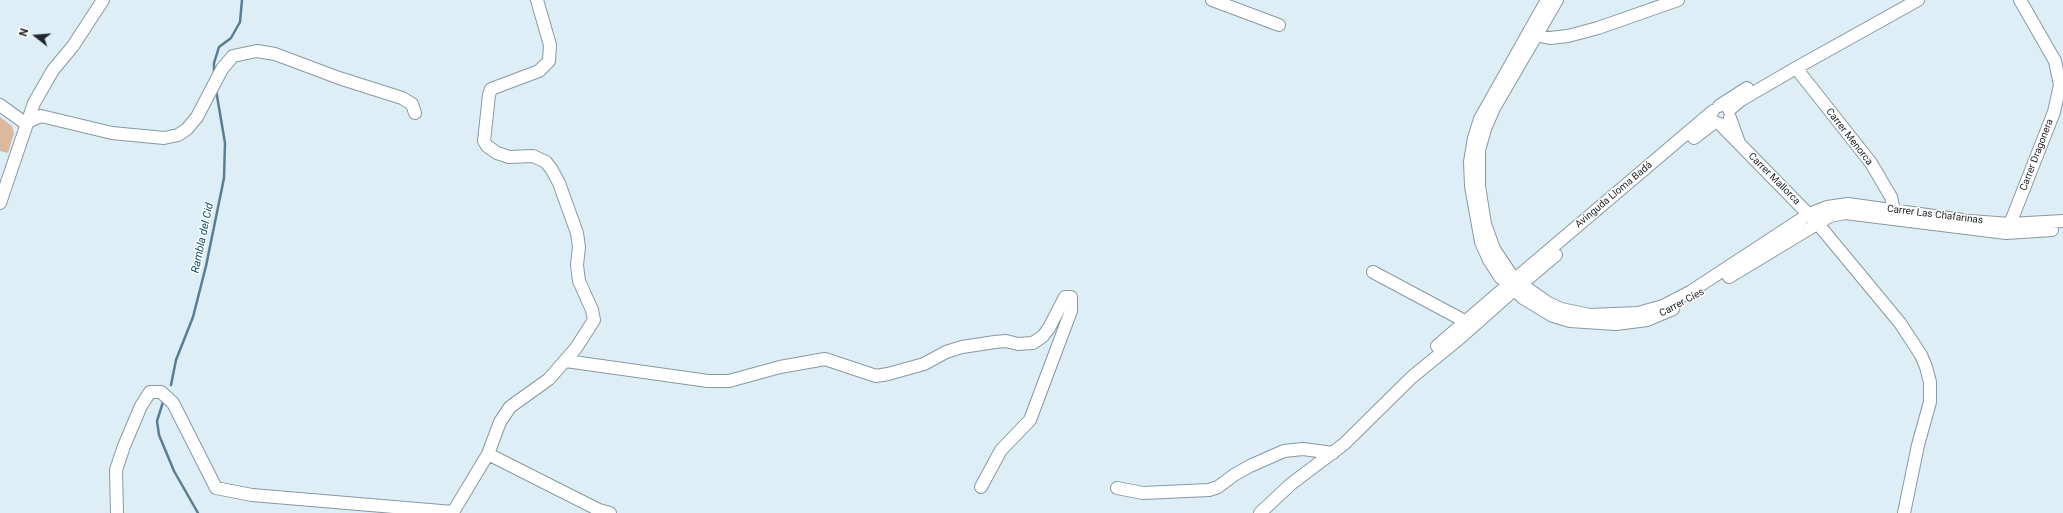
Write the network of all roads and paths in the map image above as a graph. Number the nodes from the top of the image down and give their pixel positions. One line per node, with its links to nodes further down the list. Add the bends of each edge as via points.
1 (103, 0): 16 (street, via 73,46 53,70)
2 (537, 0): 27 (street, via 550,45 549,61 534,73 491,89 488,95 484,142 509,157 533,156 546,162 559,183 570,210 578,240 579,281 594,320)
3 (1212, 0): 10 (street)
4 (1547, 0): 11 (street, Carrer Cíes)
5 (1557, 0): 11 (street, Carrer Cíes)
6 (1678, 0): 11 (street, via 1598,28 1556,37)
7 (1901, 0): 15 (street, Avinguda Lloma Badá, via 1732,97)
8 (1918, 0): 12 (street, Avinguda Lloma Badá)
9 (2020, 0): 22 (street, Carrer Dragonera, via 2056,61 2060,84 2054,112)
10 (1279, 25)
11 (1533, 35): 25 (street, Carrer Cíes, via 1494,108 1479,150 1478,186 1485,224 1494,249)
12 (1796, 68): 15 (street, Avinguda Lloma Badá); 18 (street, Carrer Menorca, via 1871,163 1891,197)
13 (0, 105): 16 (street)
14 (415, 113): 16 (street, via 412,104 402,98 274,54 257,51 233,56 222,69 197,117 178,135 164,138 112,133 41,116)
15 (1721, 115): 19 (street, Carrer Mallorca, via 1740,143); 25 (street, Avinguda Lloma Badá, via 1530,277)
16 (25, 123): 17 (street)
17 (0, 203)
18 (1894, 210): 19 (street, Carrer Las Chafarinas, via 1848,204 1827,207); 22 (street, Carrer Las Chafarinas)
19 (1809, 214): 21 (street, Carrer Mallorca); 25 (street, Carrer Cíes, via 1690,292 1663,306 1638,312 1590,315 1561,309)
20 (2063, 221): 22 (street, Carrer Las Chafarinas)
21 (1818, 224): 23 (street, Carrer Las Chafarinas, via 1830,216 1845,213 2006,233); 25 (street, Carrer Cíes, via 1685,303 1647,320 1616,324 1570,321 1553,316 1523,298); 38 (street, Carrer Mallorca, via 1900,323 1926,367 1930,382 1930,402)
22 (2010, 224)
23 (2063, 229)
24 (1373, 272): 26 (street, via 1460,318)
25 (1514, 285): 26 (street, Avinguda Lloma Badá, via 1502,290)
26 (1467, 326): 28 (street, Avinguda Lloma Badá, via 1414,367 1414,375)
27 (566, 361): 29 (street, via 549,380 510,407 500,422); 30 (street, via 708,381 729,381 780,367 825,359 876,376 924,364 946,352 979,343 1033,342 1050,328 1065,297 1070,297 1071,311 1030,420 1001,450)
28 (1333, 453): 31 (street, via 1303,449 1284,451 1250,466 1209,490 1143,493); 37 (street, Avinguda Lloma Badá, via 1292,484)
29 (488, 454): 35 (street); 36 (street, via 599,510)
30 (981, 487)
31 (1117, 488)
32 (116, 491): 33 (street); 34 (street); 35 (street, via 116,470 141,406 150,392 161,392 173,403 216,488 252,495)
33 (113, 513)
34 (117, 513)
35 (453, 513)
36 (610, 513)
37 (1260, 513)
38 (1904, 513)

